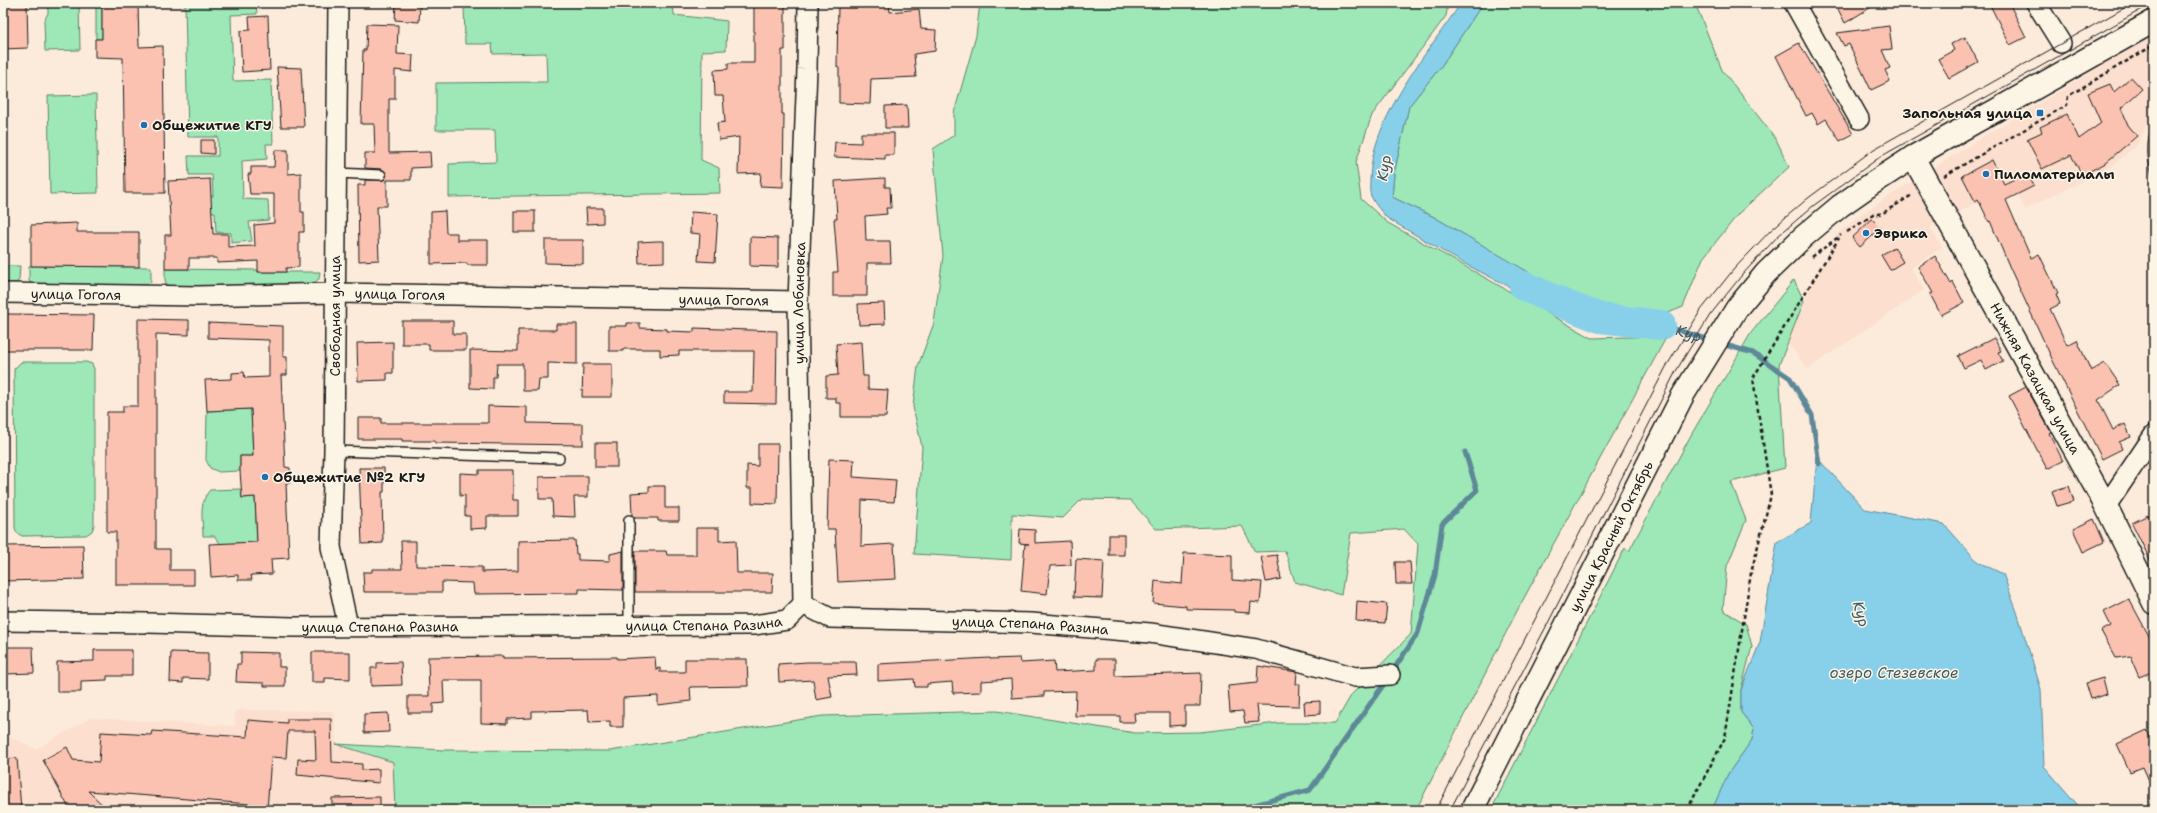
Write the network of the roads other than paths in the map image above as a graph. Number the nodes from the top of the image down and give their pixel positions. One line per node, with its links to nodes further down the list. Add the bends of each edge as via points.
1 (338, 3): 9 (street, Свободная улица)
2 (808, 3): 13 (street, улица Лобановка)
3 (1794, 3): 7 (street)
4 (2036, 3): 6 (street)
5 (2154, 21): 8 (main road)
6 (2062, 43)
7 (1859, 118)
8 (1913, 157): 17 (main road, Нижняя Казацкая улица); 25 (main road, улица Красный Октябрь, via 1840,206 1803,237 1766,273 1737,308 1683,395)
9 (336, 173): 10 (lane); 11 (street, Свободная улица)
10 (381, 174)
11 (335, 292): 12 (street, улица Гоголя, via 198,296); 13 (street, улица Гоголя); 15 (street, Свободная улица)
12 (3, 293)
13 (798, 301): 20 (street, улица Лобановка)
14 (2154, 435): 17 (street)
15 (334, 451): 16 (lane); 23 (street, Свободная улица, via 331,547)
16 (559, 458)
17 (2106, 506): 19 (main road, Нижняя Казацкая улица)
18 (629, 520): 22 (lane)
19 (2154, 603)
20 (803, 604): 22 (street, улица Степана Разина, via 787,620 754,625); 24 (street, улица Степана Разина, via 830,618 1031,623 1150,632 1256,649 1355,676)
21 (3, 621): 23 (street, улица Степана Разина)
22 (629, 625): 23 (street, улица Степана Разина)
23 (348, 626)
24 (1390, 675)
25 (1472, 810)

